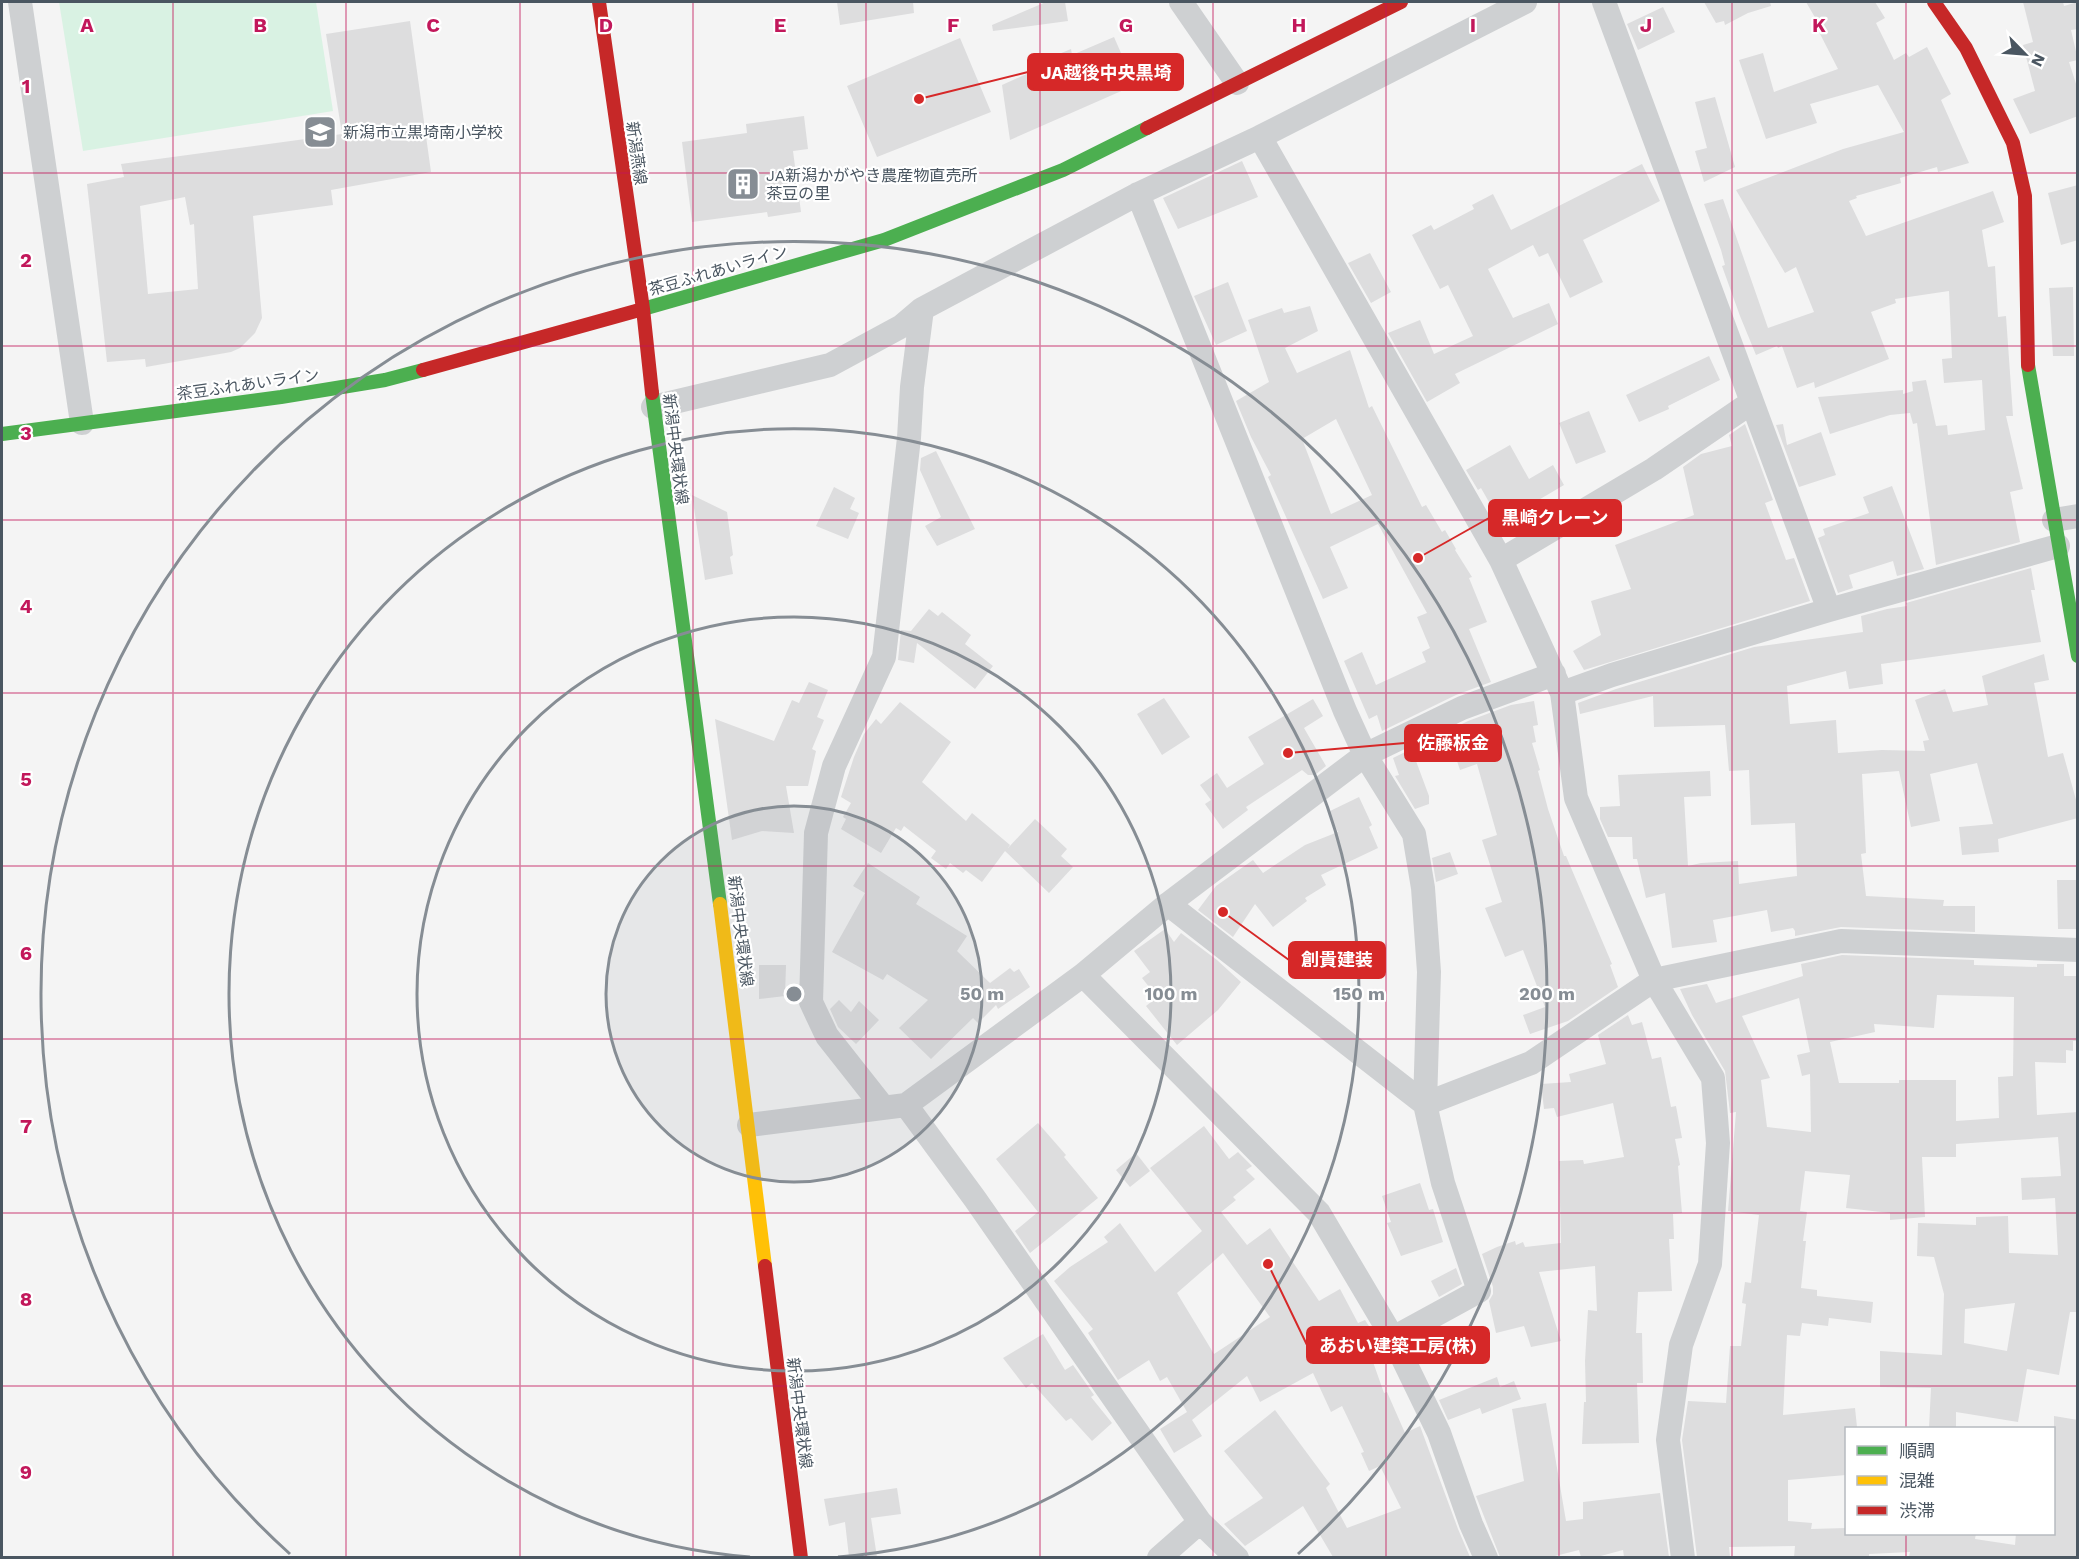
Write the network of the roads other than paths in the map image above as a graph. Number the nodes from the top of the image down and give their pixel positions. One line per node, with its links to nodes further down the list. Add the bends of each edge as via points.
1 (20, 2): 15 (street)
2 (599, 2): 11 (main road, 新潟燕線)
3 (1181, 2): 8 (street)
4 (1401, 2): 8 (main road, 茶豆ふれあいライン)
5 (1525, 2): 9 (street)
6 (1604, 2): 13 (street)
7 (1934, 2): 18 (main road, via 1966,48 2013,143 2018,164 2025,196 2028,368)
8 (1237, 83): 11 (main road, 茶豆ふれあいライン, via 1063,170 884,240)
9 (1260, 137): 10 (street); 20 (street)
10 (1138, 194): 12 (street); 24 (street)
11 (643, 309): 14 (main road, 新潟中央環状線); 15 (main road, 茶豆ふれあいライン, via 385,380)
12 (922, 309): 14 (street, via 902,326 830,365); 30 (street, via 884,657 834,766 816,832 811,1002 827,1036)
13 (1752, 402): 20 (street, via 1654,469); 21 (street)
14 (653, 407): 31 (main road, 新潟中央環状線)
15 (82, 423): 16 (main road, 茶豆ふれあいライン)
16 (2, 434)
17 (2078, 516): 18 (street)
18 (2054, 520): 19 (main road)
19 (2058, 546): 21 (street); 22 (main road)
20 (1501, 560): 23 (street)
21 (1829, 610): 23 (street, via 1612,675)
22 (2078, 656)
23 (1558, 684): 24 (street, via 1462,708); 28 (street, via 1575,798)
24 (1365, 755): 25 (street); 29 (street, via 1414,834 1423,888 1429,972)
25 (1168, 904): 27 (street); 29 (street)
26 (2078, 950): 28 (street, via 1841,941)
27 (1083, 975): 30 (street); 32 (street, via 1319,1213)
28 (1654, 980): 29 (street, via 1531,1063); 38 (street, via 1713,1078 1718,1143 1710,1264 1681,1345 1668,1440)
29 (1425, 1104): 32 (street, via 1443,1184 1479,1291)
30 (895, 1106): 31 (street); 33 (street, via 975,1199)
31 (748, 1125): 34 (main road, 新潟中央環状線)
32 (1393, 1338): 37 (street, via 1439,1433)
33 (1200, 1522): 35 (street); 36 (street)
34 (801, 1557)
35 (1159, 1557)
36 (1237, 1557)
37 (1486, 1557)
38 (1683, 1557)

